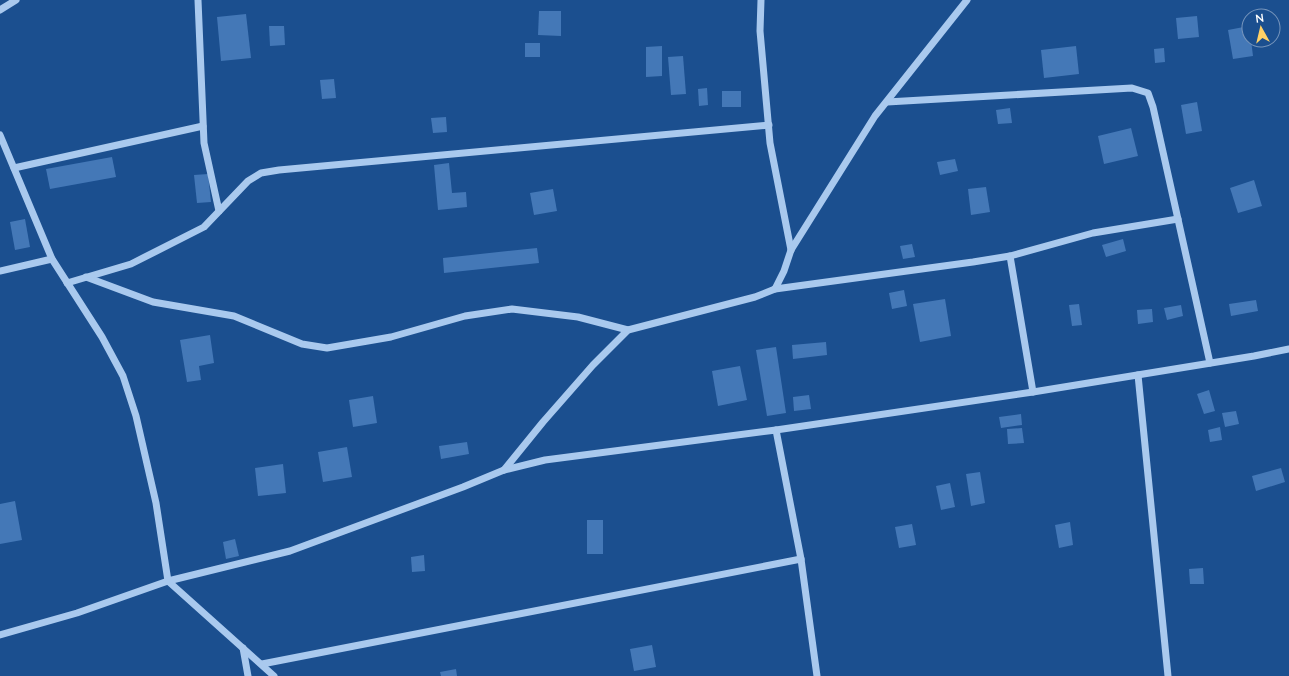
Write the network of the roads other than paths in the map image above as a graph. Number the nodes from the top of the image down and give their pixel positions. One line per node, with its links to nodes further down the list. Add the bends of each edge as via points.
1 (16, 0): 5 (street)
2 (198, 0): 8 (street)
3 (762, 0): 7 (street, via 760,31)
4 (967, 0): 6 (street)
5 (1, 11)
6 (886, 102): 12 (street, via 1132,88 1148,93 1154,107); 13 (street)
7 (769, 125): 11 (street, via 279,170 261,173 248,181); 13 (street, via 770,143)
8 (203, 126): 10 (street); 11 (street, via 204,143)
9 (0, 135): 10 (street)
10 (14, 168): 15 (street)
11 (219, 211): 17 (street, via 204,227 131,264)
12 (1178, 219): 14 (street, via 1093,233); 22 (street)
13 (791, 250): 19 (street)
14 (1010, 256): 19 (street); 24 (street)
15 (52, 259): 16 (street); 18 (street)
16 (0, 271)
17 (86, 277): 18 (street); 20 (street, via 153,302 234,316 302,344 327,348 391,337 465,316 512,309 578,316)
18 (67, 283): 28 (street, via 102,337 123,376 136,416 156,503)
19 (775, 289): 20 (street, via 755,297)
20 (628, 330): 26 (street, via 593,365)
21 (1289, 349): 22 (street)
22 (1210, 363): 23 (street)
23 (1138, 375): 24 (street); 35 (street)
24 (1033, 392): 25 (street)
25 (776, 430): 26 (street, via 546,460); 27 (street)
26 (504, 470): 28 (street, via 290,551)
27 (801, 559): 31 (street); 34 (street)
28 (168, 581): 29 (street, via 77,613); 30 (street)
29 (0, 635)
30 (243, 648): 31 (street); 32 (street)
31 (262, 664): 33 (street)
32 (248, 676)
33 (274, 676)
34 (817, 676)
35 (1168, 676)

